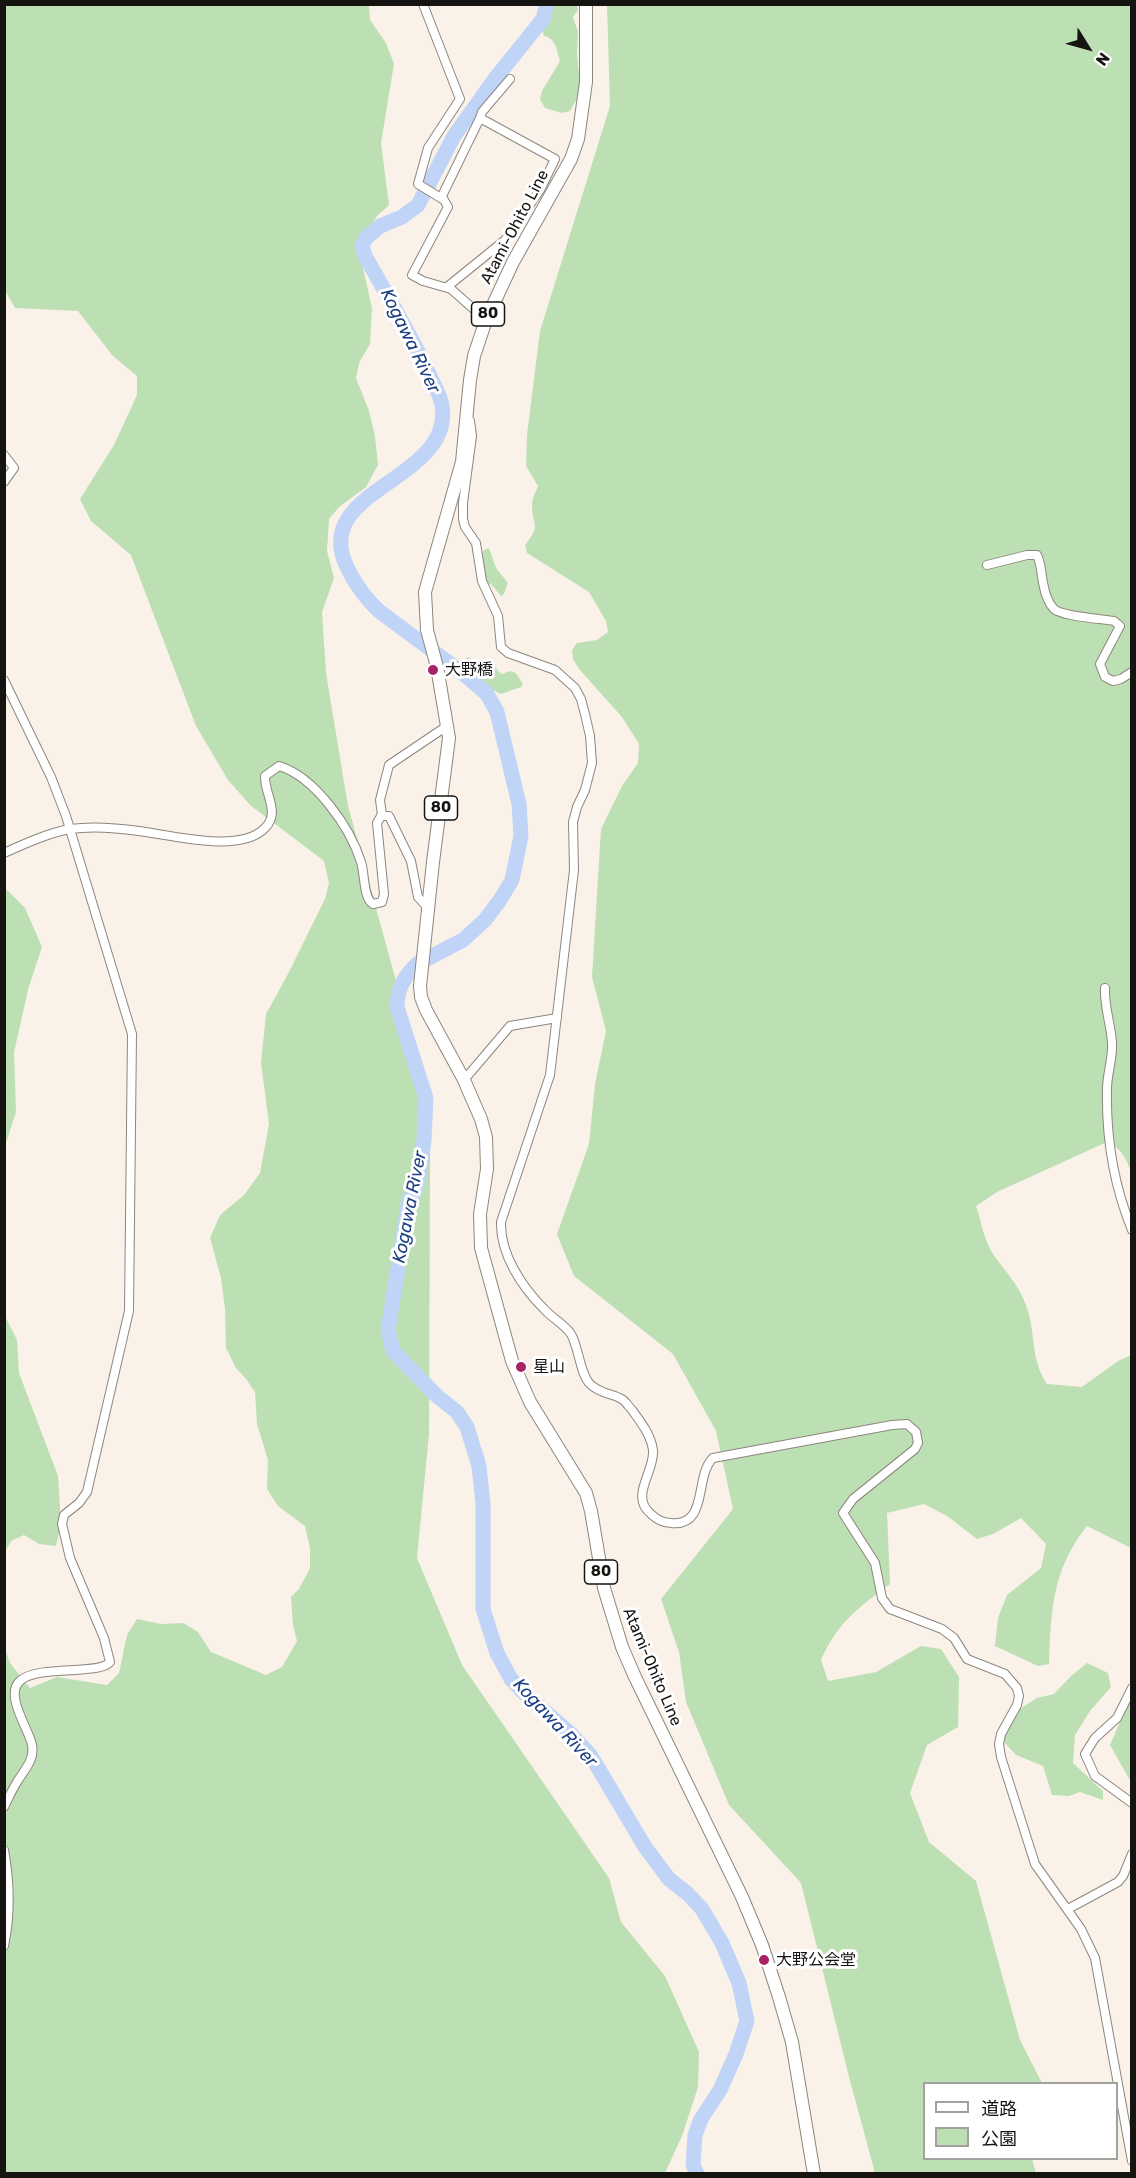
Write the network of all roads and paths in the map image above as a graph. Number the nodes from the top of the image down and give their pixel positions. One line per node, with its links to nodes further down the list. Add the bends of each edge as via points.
1 (423, 4): 5 (street, via 460,99 428,148 418,184)
2 (586, 4): 7 (main road, Atami-Ohito Line / 80, via 586,82 578,139)
3 (510, 79): 4 (street)
4 (480, 118): 5 (street); 6 (street, via 554,157 555,162 501,246)
5 (439, 197): 6 (street, via 448,207 412,275)
6 (447, 287): 7 (street)
7 (486, 320): 8 (main road, Atami-Ohito Line / 80, via 474,356)
8 (467, 414): 14 (main road, Atami-Ohito Line / 80, via 462,462 425,592 429,638); 20 (street, via 472,436 463,519 476,543 482,581 498,616 501,647 555,670 568,681 582,699 590,736 592,763 573,822 574,870)
9 (4, 455): 10 (street, via 14,468)
10 (4, 482)
11 (987, 565): 12 (street, via 1037,555 1048,601 1054,610 1114,621 1120,626 1100,664 1105,677 1113,681)
12 (1131, 672)
13 (4, 680): 16 (street, via 51,777)
14 (447, 726): 15 (street, via 389,765 380,800); 18 (main road, 80, via 448,756)
15 (382, 815): 16 (street, via 377,824 383,899 379,904 367,899 361,860 343,822 302,777 279,766 265,776 271,816 266,828 254,836 225,842 136,830); 18 (street, via 388,816 394,825 411,861 418,897)
16 (69, 829): 17 (street); 25 (street, via 132,1034 129,1311 87,1492 64,1515 62,1524 70,1558 104,1638 110,1662 104,1667 57,1671 21,1680 16,1688 16,1703 33,1752)
17 (4, 853)
18 (428, 908): 21 (main road, Atami-Ohito Line / 80, via 420,986 424,1005)
19 (1105, 988): 22 (street, via 1112,1044 1108,1128)
20 (556, 1018): 21 (street, via 510,1026); 28 (street, via 550,1075 502,1213 501,1235 516,1274 544,1310 569,1331 587,1380 602,1393 625,1402 648,1435 653,1458 642,1501 654,1517 668,1523 685,1522 695,1514 713,1458 892,1425 912,1427 918,1437 915,1449 853,1499 843,1513 875,1563 882,1598 890,1609 942,1629 954,1638 967,1659 1005,1674 1017,1688 1017,1705 1001,1734 1001,1757 1035,1864)
21 (464, 1080): 33 (main road, Atami-Ohito Line / 80, via 486,1137 481,1248 512,1361 535,1410 586,1493 604,1588 622,1647 762,1945 792,2042)
22 (1131, 1230)
23 (1131, 1688): 24 (street, via 1117,1718 1095,1738 1085,1754 1095,1776)
24 (1131, 1803)
25 (4, 1807)
26 (4, 1850): 29 (street, via 10,1903)
27 (1131, 1854): 28 (street, via 1118,1882)
28 (1068, 1909): 30 (street, via 1095,1958)
29 (4, 1946)
30 (1117, 2082)
31 (1118, 2088): 32 (street)
32 (1131, 2161)
33 (814, 2174)

